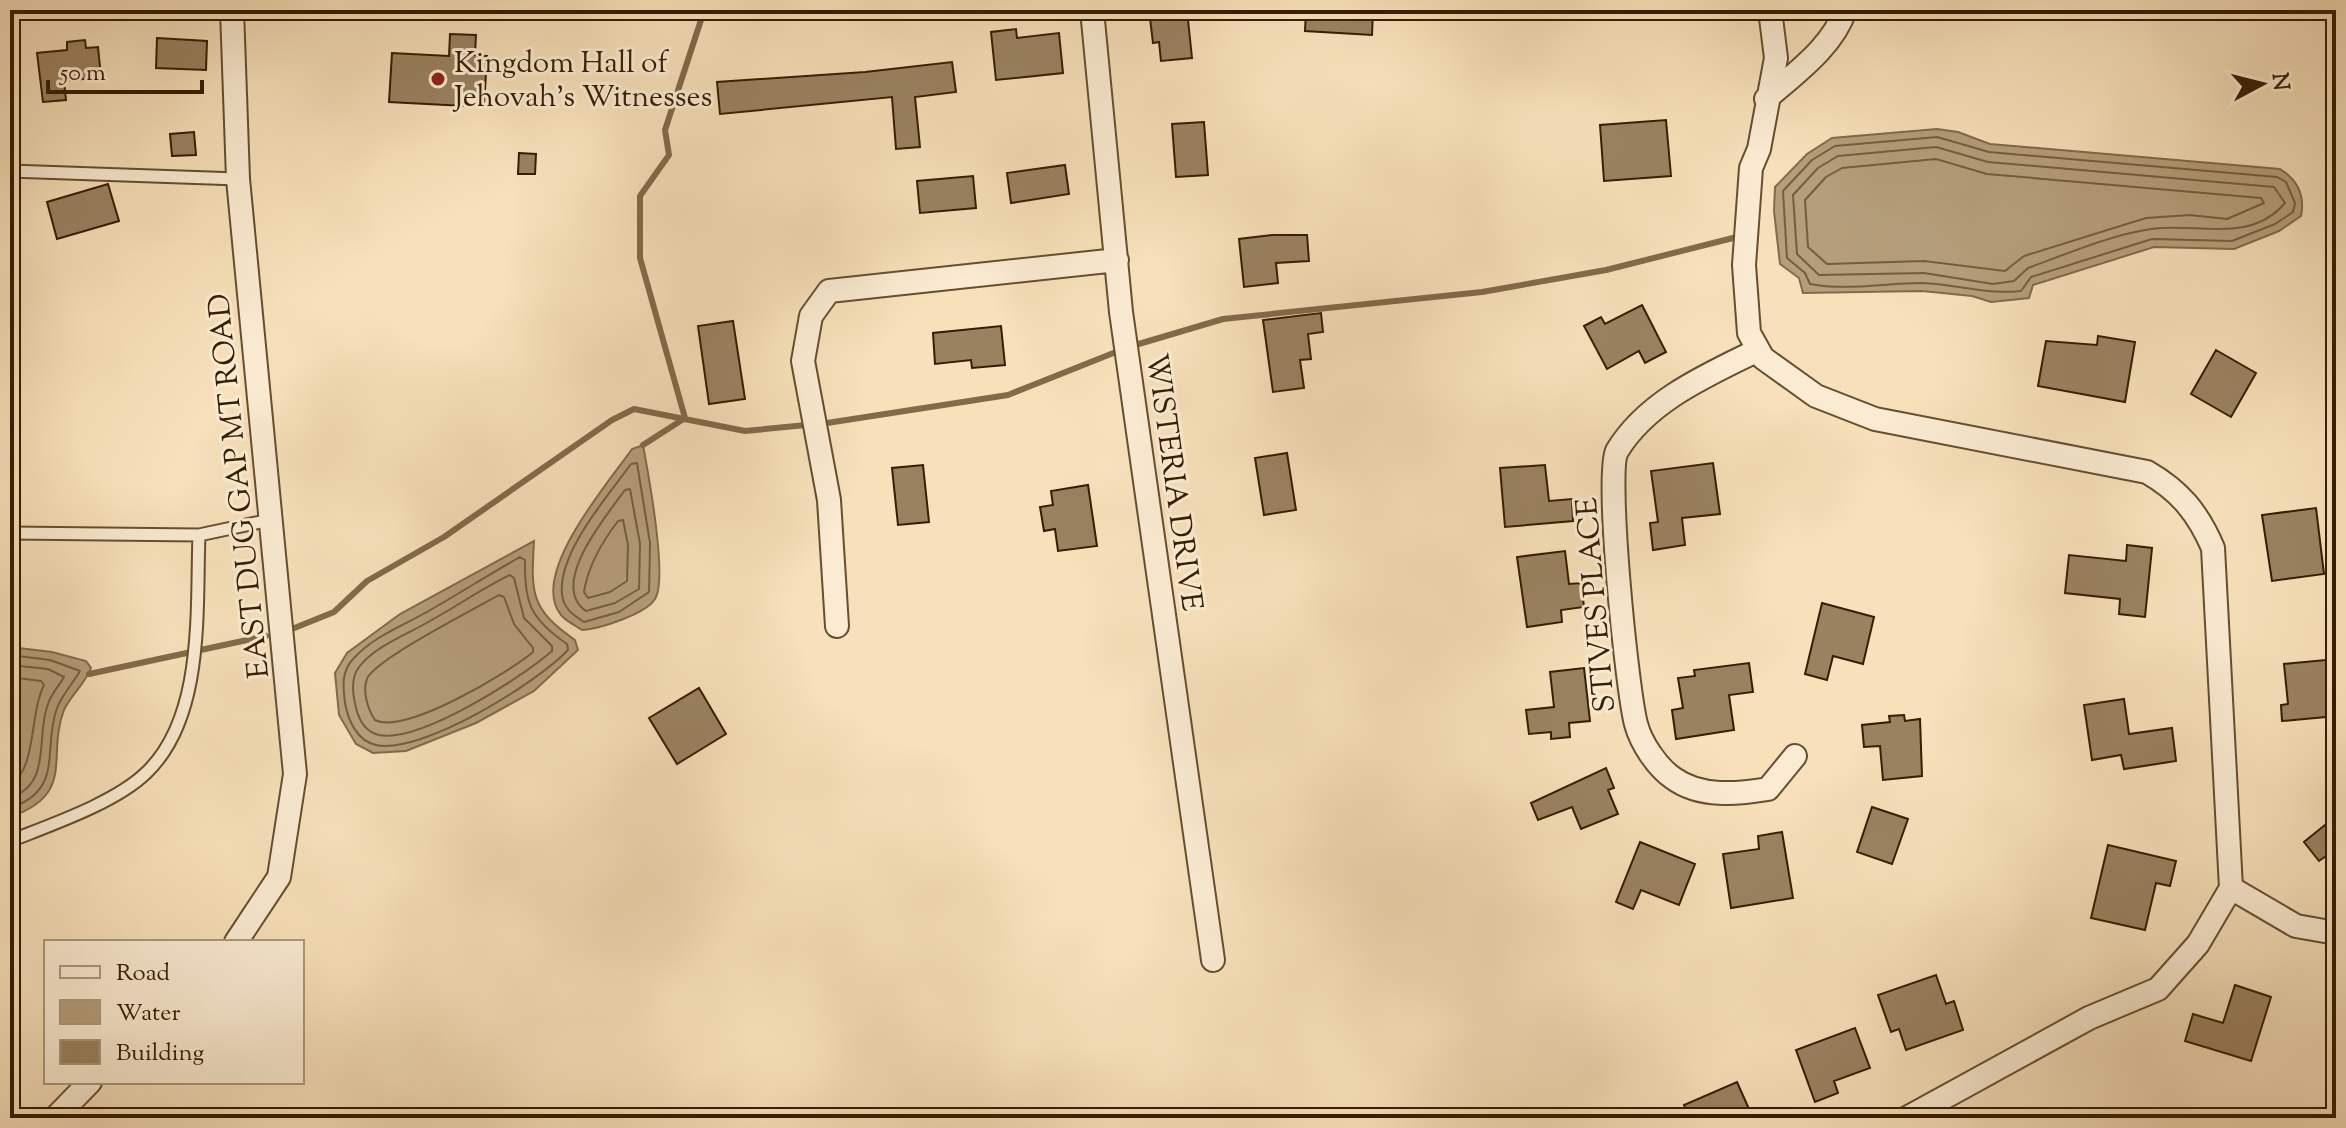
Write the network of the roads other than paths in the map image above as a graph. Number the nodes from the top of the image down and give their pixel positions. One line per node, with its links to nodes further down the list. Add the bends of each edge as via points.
1 (232, 10): 7 (street, EAST DUG GAP MT ROAD)
2 (1092, 10): 8 (street, WISTERIA DRIVE)
3 (1770, 10): 5 (street, via 1776,58)
4 (1845, 10): 5 (street, via 1839,27)
5 (1766, 99): 9 (street, via 1751,168 1744,265 1749,333)
6 (10, 171): 7 (lane)
7 (238, 179): 10 (street, EAST DUG GAP MT ROAD)
8 (1117, 260): 13 (street, via 829,291 811,316 803,361 829,500); 19 (street, WISTERIA DRIVE)
9 (1758, 350): 14 (street, STIVES PLACE, via 1642,416 1615,455 1614,510 1627,668 1636,726 1650,753 1674,779 1722,793 1768,789); 16 (street, via 1816,396 1875,419 2147,472 2170,485 2191,507 2213,548)
10 (270, 520): 12 (lane); 18 (street, EAST DUG GAP MT ROAD, via 295,774 279,877)
11 (10, 533): 12 (lane)
12 (199, 535): 15 (lane, via 193,667 177,727 146,773 92,808)
13 (837, 626)
14 (1795, 756)
15 (10, 841)
16 (2231, 888): 17 (street, via 2296,926); 22 (street, via 2198,944 2158,989 2089,1018)
17 (2336, 933)
18 (237, 940)
19 (1213, 960)
20 (88, 1084): 21 (street)
21 (55, 1118)
22 (1907, 1118)

